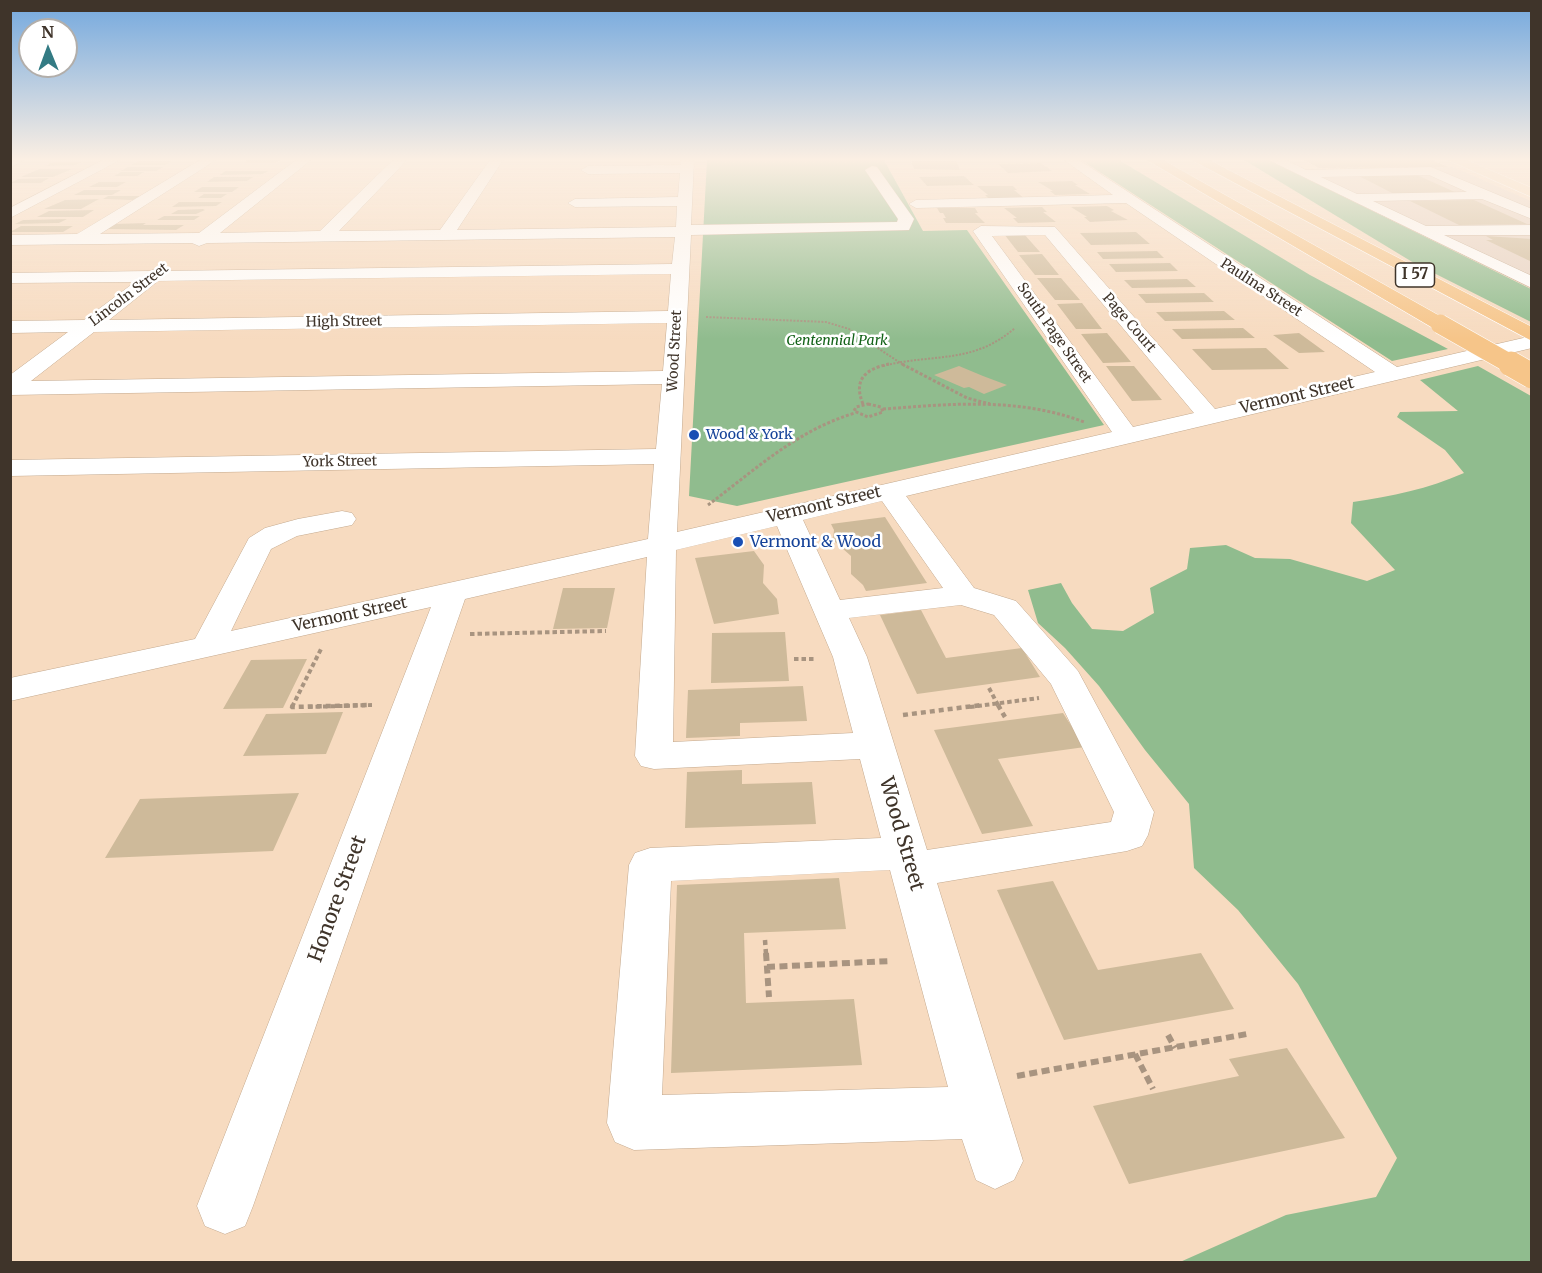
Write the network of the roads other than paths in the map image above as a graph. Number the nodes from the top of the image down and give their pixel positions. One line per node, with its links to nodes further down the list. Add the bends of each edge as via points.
1 (113, 219): 24 (street)
2 (228, 219): 23 (street, Lincoln Street)
3 (342, 219): 21 (street)
4 (456, 219): 20 (street)
5 (500, 219): 20 (street)
6 (647, 219): 17 (street)
7 (684, 219): 17 (street, Wood Street)
8 (906, 219): 17 (street, via 903,227)
9 (1157, 219): 35 (street, Paulina Street)
10 (1249, 219): 36 (highway, I 57, bridge)
11 (1309, 219): 22 (highway, I 57)
12 (1317, 219): 22 (highway)
13 (1399, 219): 15 (street)
14 (1436, 219): 19 (street)
15 (1417, 228): 19 (street); 29 (street)
16 (1532, 230): 19 (street)
17 (683, 231): 26 (street, Wood Street)
18 (1049, 231): 39 (street, Page Court); 40 (street, South Page Street, via 981,231)
19 (1459, 231)
20 (445, 235): 21 (street)
21 (325, 236): 23 (street)
22 (1340, 236): 33 (highway, I 57)
23 (204, 238): 24 (street); 27 (street, Lincoln Street)
24 (81, 239): 25 (street)
25 (10, 240)
26 (681, 269): 27 (street); 30 (street, Wood Street)
27 (154, 276): 28 (street); 31 (street, Lincoln Street)
28 (10, 278)
29 (1532, 283)
30 (677, 317): 31 (street, High Street); 37 (street, Wood Street)
31 (89, 326): 32 (street, High Street); 38 (street, Lincoln Street)
32 (10, 327)
33 (1532, 335)
34 (1532, 342): 35 (street, Vermont Street)
35 (1393, 374): 39 (street, Vermont Street)
36 (1532, 376)
37 (674, 377): 38 (street); 41 (street, Wood Street)
38 (10, 387)
39 (1209, 416): 40 (street, Vermont Street)
40 (1126, 435): 43 (street, Vermont Street)
41 (669, 456): 42 (street, York Street); 46 (street, Wood Street)
42 (10, 468)
43 (888, 490): 44 (street, Vermont Street); 48 (street)
44 (786, 514): 46 (street, Vermont Street); 49 (street, Wood Street)
45 (342, 519): 50 (street, via 264,539)
46 (662, 542): 47 (street, Vermont Street); 52 (street, Wood Street, via 654,756)
47 (452, 593): 50 (street, Vermont Street); 56 (street, Honore Street)
48 (963, 595): 49 (street); 53 (street, via 1005,608 1066,679 1134,812 1127,835)
49 (829, 611): 52 (street, Wood Street, via 850,657)
50 (207, 646): 51 (street, Vermont Street)
51 (10, 690)
52 (875, 746): 53 (street, Wood Street)
53 (909, 861): 54 (street, Wood Street); 54 (street, via 650,865 634,1123)
54 (981, 1112): 55 (street, Wood Street)
55 (995, 1161)
56 (225, 1206)

